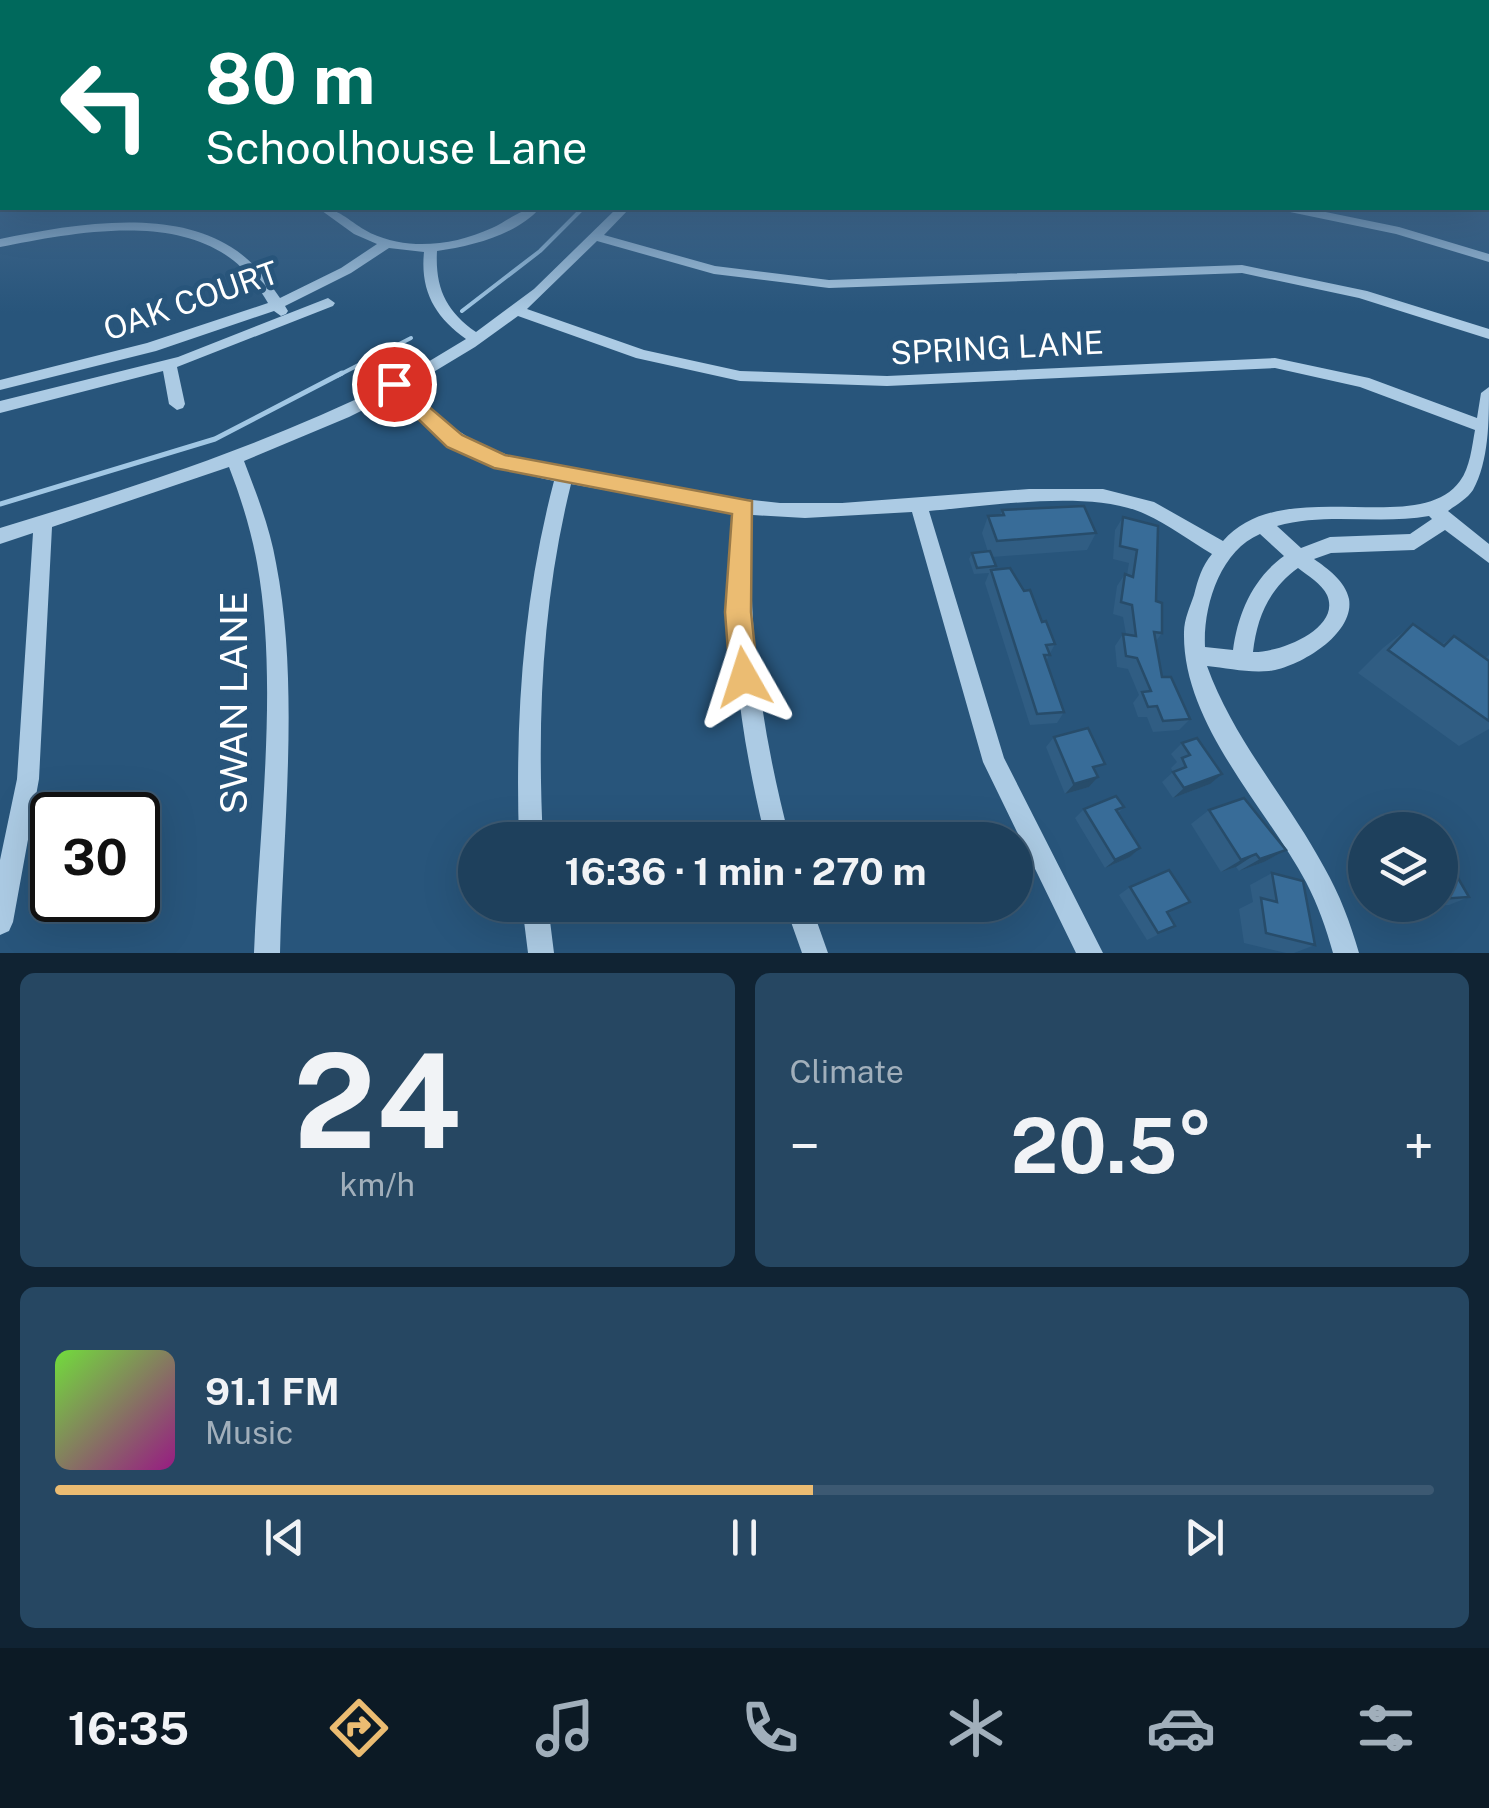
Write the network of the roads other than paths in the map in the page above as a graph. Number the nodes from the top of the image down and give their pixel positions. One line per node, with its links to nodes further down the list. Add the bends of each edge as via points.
1 (347, 223): 7 (street)
2 (509, 223): 8 (street, via 490,235)
3 (607, 223): 5 (street)
4 (1363, 223): 9 (street)
5 (593, 236): 12 (street); 14 (street, via 714,270 829,284 1242,270 1362,294)
6 (0, 242): 10 (street, via 131,226 172,232 212,243 248,264)
7 (388, 244): 8 (street); 10 (street, OAK COURT, via 345,276)
8 (431, 248): 15 (street, via 432,298)
9 (1489, 258)
10 (276, 302): 13 (street); 18 (street, OAK COURT, via 142,351)
11 (328, 303): 13 (street)
12 (516, 310): 15 (street); 22 (street, SPRING LANE, via 642,354 740,376 887,382 1275,363 1363,382)
13 (287, 320): 16 (street)
14 (1489, 334)
15 (475, 339): 17 (street)
16 (169, 364): 20 (street); 21 (street)
17 (394, 384): 23 (street); 24 (street, via 454,441 502,462)
18 (0, 385)
19 (1489, 393): 22 (street)
20 (177, 404)
21 (0, 406)
22 (1482, 426): 27 (street, via 1467,486)
23 (234, 458): 28 (street); 41 (street, SWAN LANE, via 270,583 274,729)
24 (564, 476): 26 (street); 36 (street, via 540,600)
25 (919, 506): 26 (street); 31 (street, via 1103,496 1170,517); 44 (street, via 994,762)
26 (744, 508): 37 (street, via 741,652)
27 (1439, 514): 29 (street, via 1318,512); 32 (street); 33 (street, via 1414,542 1330,545)
28 (43, 523): 30 (street); 38 (street, via 28,779)
29 (1262, 524): 31 (street); 33 (street)
30 (0, 536)
31 (1222, 550): 34 (street, via 1198,598)
32 (1489, 555)
33 (1298, 557): 35 (street, via 1277,572 1246,615); 35 (street, via 1335,589 1341,607 1336,618 1290,656)
34 (1196, 655): 35 (street); 45 (street, via 1215,712 1318,879)
35 (1242, 661)
36 (531, 822)
37 (774, 822)
38 (0, 922)
39 (537, 922): 42 (street)
40 (804, 922): 43 (street)
41 (267, 953)
42 (541, 953)
43 (815, 953)
44 (1090, 953)
45 (1346, 953)

